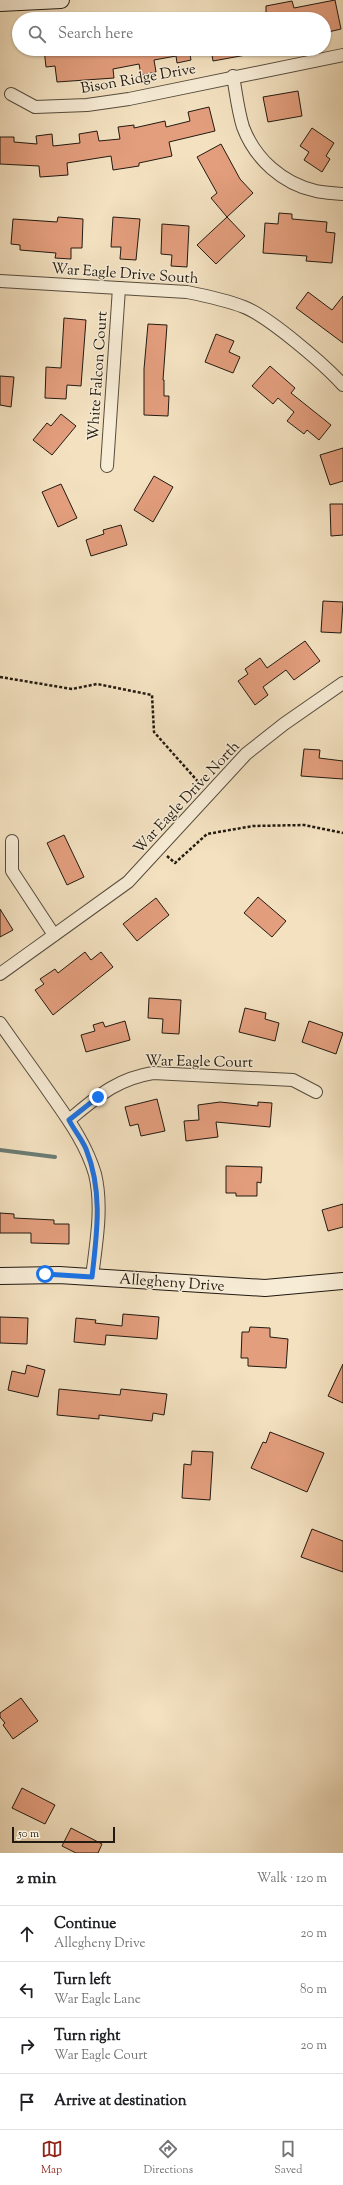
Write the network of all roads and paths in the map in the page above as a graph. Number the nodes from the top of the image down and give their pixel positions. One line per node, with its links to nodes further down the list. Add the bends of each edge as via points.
1 (61, 0): 2 (street)
2 (0, 3)
3 (343, 55): 4 (street, Bison Ridge Drive)
4 (233, 76): 5 (street, Bison Ridge Drive, via 129,99 88,105 35,107); 6 (street, via 243,127 252,146 265,162 281,177 298,186 317,192)
5 (11, 94)
6 (343, 194)
7 (0, 281): 8 (street, War Eagle Drive South)
8 (119, 288): 9 (street, War Eagle Drive South, via 187,292 245,307 270,322 307,351); 10 (street, White Falcon Court)
9 (343, 384)
10 (107, 466)
11 (0, 677): 13 (path, via 72,689 97,684 152,695 154,732)
12 (343, 683): 13 (street, War Eagle Drive North, via 259,742)
13 (209, 794): 16 (street, War Eagle Drive North)
14 (343, 833): 16 (path, via 304,825 253,826 207,834 175,863)
15 (12, 841): 17 (street, via 12,871)
16 (159, 850): 17 (street, War Eagle Drive North, via 128,882)
17 (54, 935): 18 (street, War Eagle Drive North)
18 (0, 974)
19 (0, 1023): 21 (street)
20 (316, 1092): 21 (street, War Eagle Court, via 293,1080 153,1073 118,1083)
21 (69, 1120): 23 (street, via 85,1148 96,1181 98,1220)
22 (0, 1276): 23 (street, Allegheny Drive, via 45,1274)
23 (92, 1277): 24 (street, Allegheny Drive, via 265,1288)
24 (343, 1281)

